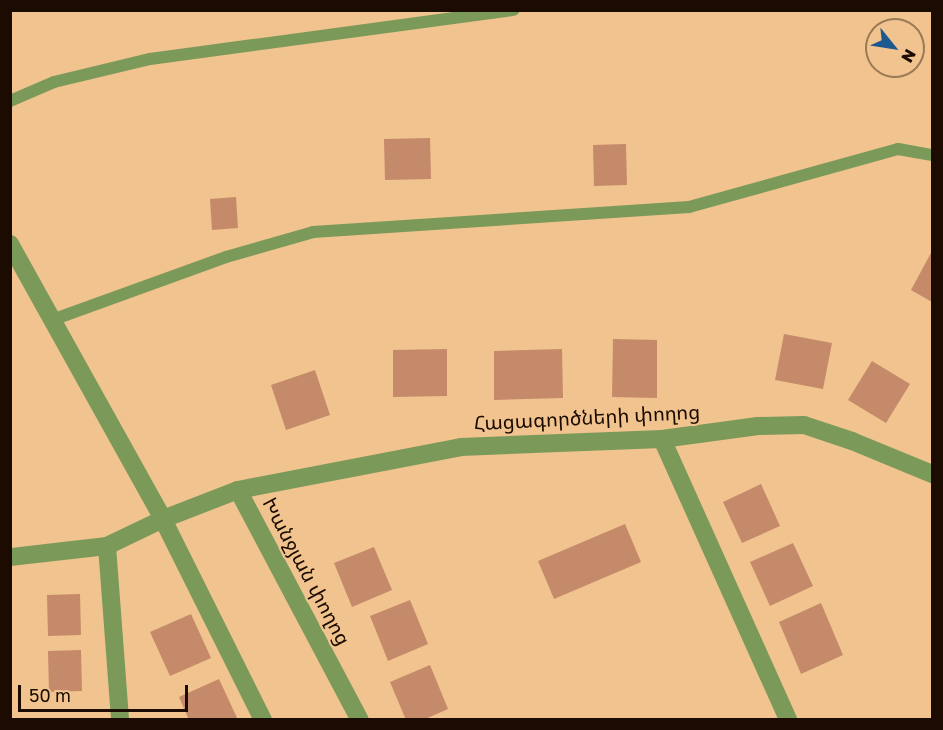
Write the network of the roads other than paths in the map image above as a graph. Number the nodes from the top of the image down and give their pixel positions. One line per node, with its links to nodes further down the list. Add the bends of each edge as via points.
1 (514, 10): 2 (lane, via 150,58 54,82)
2 (10, 101)
3 (933, 155): 5 (lane, via 898,149 689,207 313,232 226,257)
4 (10, 244): 5 (street)
5 (52, 320): 9 (street)
6 (662, 439): 7 (street, Հացագործների փողոց, via 758,426 804,425); 8 (street, Հացագործների փողոց, via 461,447); 15 (street)
7 (933, 474)
8 (238, 490): 9 (street, Խանջյան փողոց); 14 (street, Խանջյան փողոց)
9 (163, 519): 10 (street); 13 (street)
10 (107, 546): 11 (street); 12 (street)
11 (10, 557)
12 (120, 720)
13 (262, 720)
14 (360, 720)
15 (788, 720)

